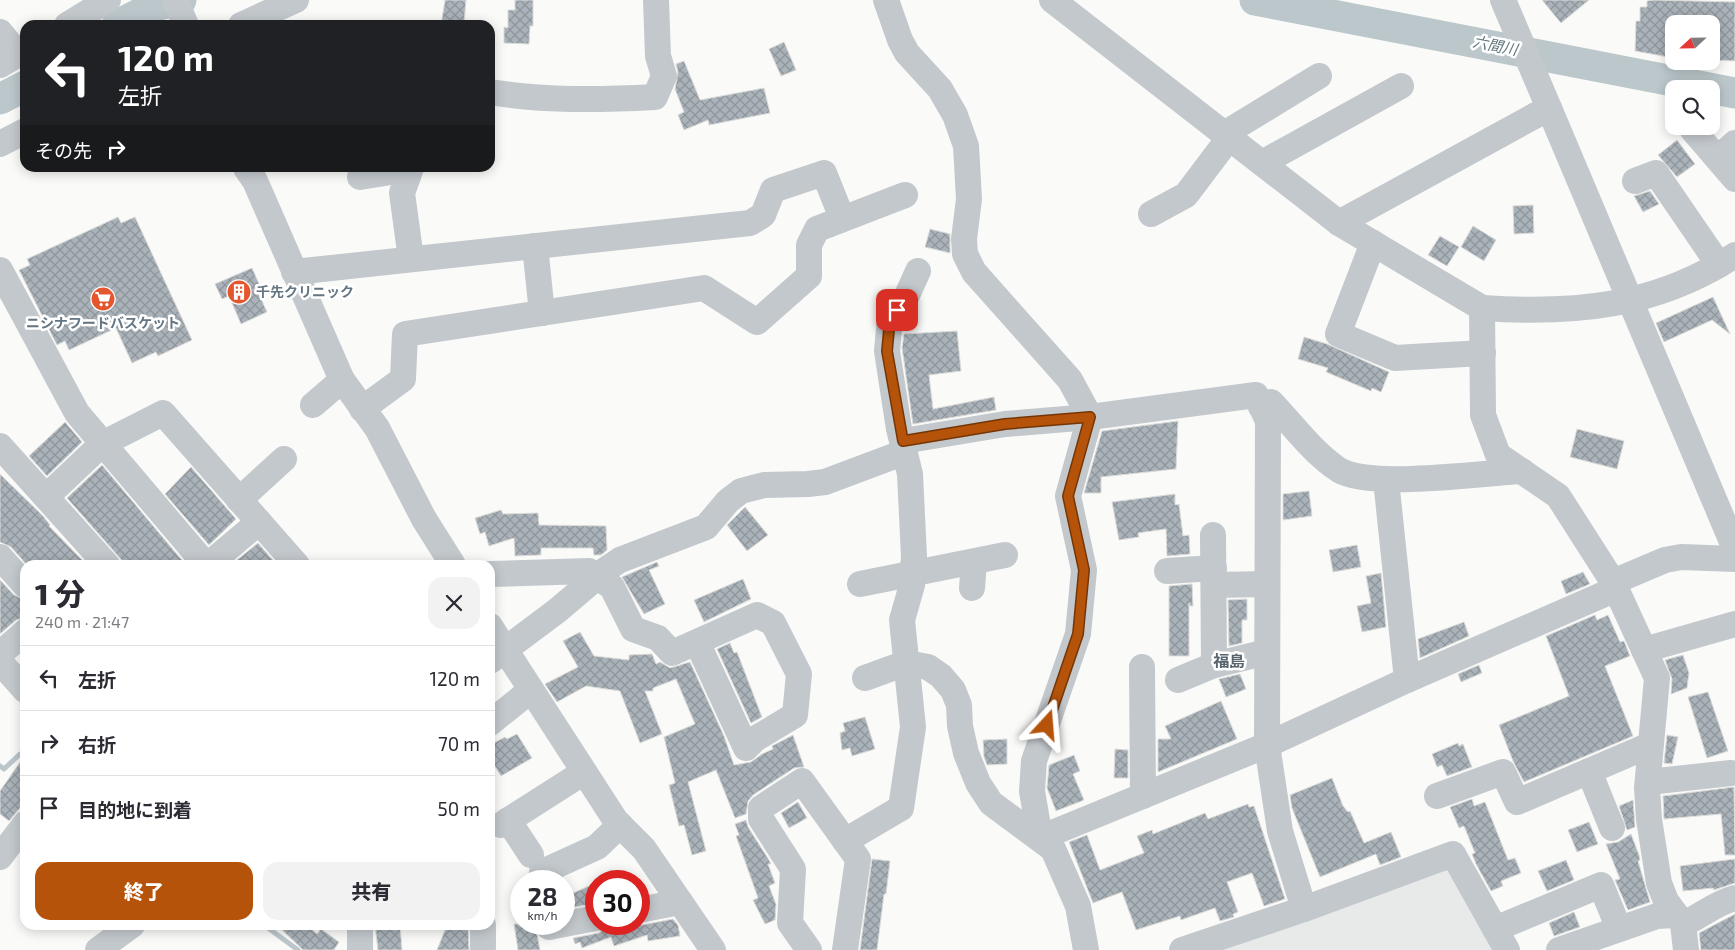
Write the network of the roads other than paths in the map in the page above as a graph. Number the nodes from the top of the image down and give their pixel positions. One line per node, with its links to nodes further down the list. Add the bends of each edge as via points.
1 (296, 0): 8 (street)
2 (656, 0): 13 (street, via 658,56 664,76 655,97 580,98)
3 (886, 0): 46 (street, via 904,46 940,89 955,115 966,146 969,199 965,254 974,272 1070,380)
4 (1052, 0): 17 (street)
5 (1503, 0): 14 (street)
6 (92, 4): 7 (street)
7 (73, 20)
8 (252, 20)
9 (0, 32): 10 (street)
10 (14, 56)
11 (1319, 76): 17 (street)
12 (1400, 86): 20 (street)
13 (495, 93)
14 (1549, 108): 30 (street); 38 (street)
15 (20, 134): 18 (street)
16 (1701, 135): 19 (street)
17 (1226, 136): 20 (street); 28 (street, via 1186,195)
18 (0, 144)
19 (1726, 151): 25 (street)
20 (1262, 163): 30 (street)
21 (249, 172): 36 (street)
22 (388, 172): 24 (street)
23 (410, 172): 33 (street, via 402,193)
24 (360, 177)
25 (1735, 179)
26 (1635, 181): 34 (street, via 1656,173)
27 (904, 195): 29 (street)
28 (1151, 214)
29 (842, 218): 32 (street, via 824,173 773,190 763,215 750,223); 40 (street, via 817,229 809,245 809,276 757,322 704,288)
30 (1339, 224): 31 (street)
31 (1373, 243): 39 (street); 41 (street, via 1338,334 1396,358)
32 (534, 246): 33 (street); 40 (street)
33 (411, 260): 36 (street)
34 (1727, 260): 38 (street, via 1697,276)
35 (918, 271): 49 (street, via 904,302 890,319 887,351)
36 (294, 272): 42 (street)
37 (1, 273): 47 (street, via 77,412)
38 (1632, 301): 39 (street, via 1566,310); 57 (street)
39 (1482, 308): 41 (street)
40 (542, 313): 45 (street, via 405,334 403,379)
41 (1483, 353): 51 (street, via 1483,415 1488,434 1498,455)
42 (342, 380): 43 (street); 45 (street)
43 (313, 404)
44 (1261, 407): 46 (street, via 1256,395); 52 (street, via 1272,402 1303,440 1340,470 1359,478); 74 (street, via 1268,421)
45 (362, 409): 65 (street, via 377,428 424,520)
46 (1090, 417): 49 (street, via 1005,424); 102 (street, via 1068,496 1084,570 1078,634 1034,762 1032,791)
47 (102, 444): 53 (street); 54 (street, via 163,413); 62 (street)
48 (0, 446): 53 (street)
49 (904, 447): 69 (street, via 910,474); 70 (street, via 825,482 764,485 742,491 728,501 706,527 620,560)
50 (284, 459): 54 (street)
51 (1522, 471): 52 (street); 75 (street, via 1558,496)
52 (1386, 480): 89 (street)
53 (46, 497): 61 (street)
54 (239, 500): 55 (street)
55 (259, 522): 63 (street); 64 (street)
56 (1213, 535): 71 (street)
57 (1735, 549)
58 (1005, 555): 66 (street)
59 (0, 558): 72 (street)
60 (1735, 559): 75 (street, via 1681,557 1665,560)
61 (101, 560)
62 (203, 560)
63 (213, 560)
64 (293, 560)
65 (449, 560)
66 (974, 562): 69 (street); 76 (street)
67 (1167, 571): 71 (street)
68 (495, 574): 70 (street, via 589,571)
69 (913, 574): 73 (street); 83 (street, via 902,620)
70 (598, 575): 78 (street, via 612,587 633,630 658,638 672,653); 82 (street)
71 (1214, 577): 74 (street); 84 (street)
72 (20, 580)
73 (860, 584)
74 (1267, 584): 81 (street)
75 (1614, 585): 80 (street); 89 (street)
76 (972, 588)
77 (1735, 624): 80 (street)
78 (697, 642): 78 (street, via 757,616 773,623 800,674 795,715 746,748)
79 (20, 643): 86 (street)
80 (1644, 650): 93 (street, via 1657,678)
81 (1267, 652): 84 (street); 92 (street)
82 (498, 656): 90 (street)
83 (906, 663): 87 (street); 102 (street, via 928,667 953,690 959,705 966,752 978,783 991,803); 103 (street, via 913,727 902,808)
84 (1214, 665): 88 (street)
85 (1142, 667): 98 (street)
86 (6, 674)
87 (865, 678)
88 (1178, 680)
89 (1406, 680): 92 (street)
90 (531, 690): 91 (street); 95 (street)
91 (495, 719)
92 (1267, 745): 98 (street); 107 (street, via 1280,831)
93 (1650, 745): 94 (street); 97 (street)
94 (1589, 771): 99 (street, via 1517,802 1503,772); 101 (street)
95 (584, 772): 100 (street); 100 (street, via 505,823 536,863 598,847)
96 (1731, 774): 97 (street)
97 (1648, 782): 108 (street, via 1649,819 1659,883 1666,901)
98 (1143, 796): 102 (street)
99 (1437, 796)
100 (620, 825): 105 (street, via 644,849)
101 (1612, 828)
102 (1040, 838): 118 (street, via 1053,849 1078,906)
103 (845, 841): 116 (street, via 802,781 761,808 761,819 794,869 790,923); 117 (street, via 858,859)
104 (1735, 898): 108 (street, via 1709,907 1696,918)
105 (680, 902): 106 (street); 115 (street)
106 (650, 908)
107 (1304, 909): 112 (street, via 1453,854); 119 (street)
108 (1680, 919): 109 (street, via 1656,916); 121 (street)
109 (1619, 929): 112 (street, via 1601,885); 120 (street)
110 (125, 930): 113 (street)
111 (360, 930): 114 (street)
112 (1501, 939)
113 (98, 950)
114 (360, 950)
115 (713, 950)
116 (810, 950)
117 (845, 950)
118 (1086, 950)
119 (1182, 950)
120 (1559, 950)
121 (1686, 950)

